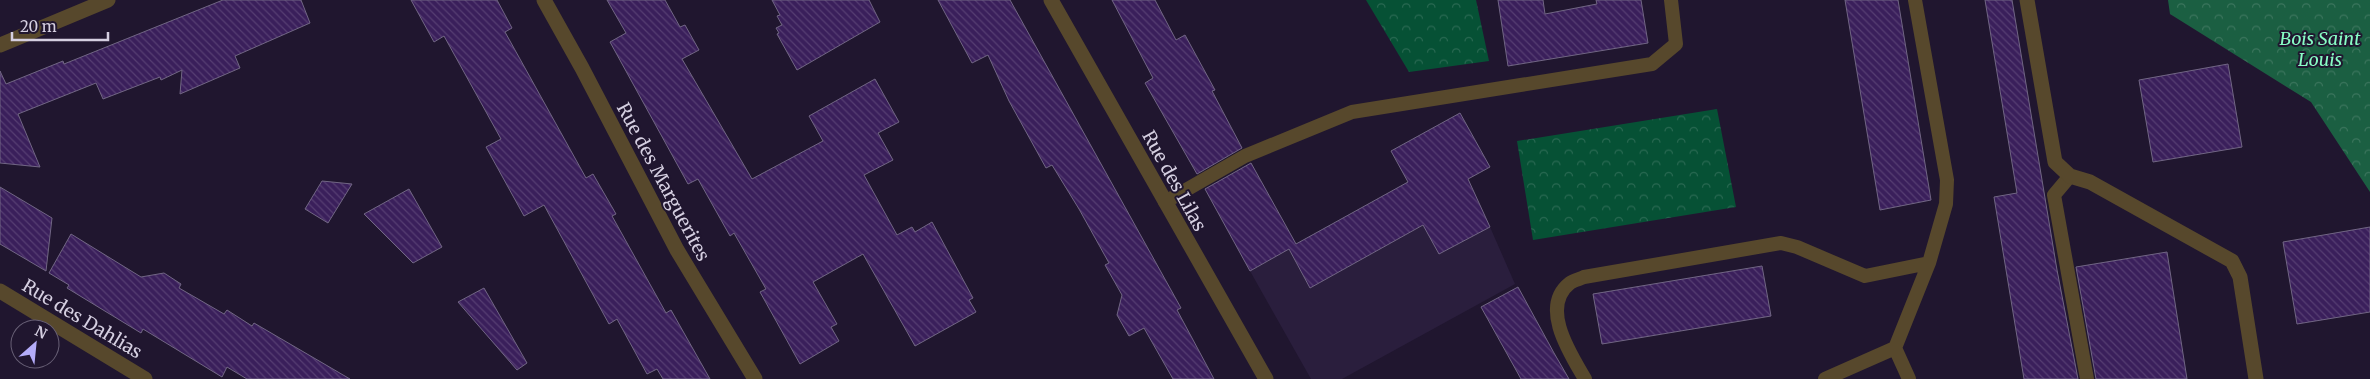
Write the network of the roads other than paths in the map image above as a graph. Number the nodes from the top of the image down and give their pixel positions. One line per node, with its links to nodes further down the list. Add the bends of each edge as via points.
1 (108, 0): 7 (street)
2 (544, 0): 14 (street, Rue des Marguerites, via 677,250)
3 (1051, 0): 9 (street, Rue des Lilas)
4 (1671, 0): 9 (lane, via 1676,44 1652,64 1352,112 1245,156)
5 (1915, 0): 10 (lane, via 1947,180 1946,204)
6 (2027, 0): 8 (street, via 2055,162)
7 (0, 45)
8 (2070, 176): 19 (lane, via 2054,195); 20 (street, via 2090,182 2232,261 2240,277)
9 (1165, 202): 15 (street, Rue des Lilas)
10 (1930, 263): 12 (lane); 16 (lane, via 1865,276 1781,243 1584,277 1570,283 1560,295 1557,314 1561,337)
11 (0, 291): 13 (street, Rue des Dahlias)
12 (1895, 348): 17 (lane); 18 (lane)
13 (145, 379)
14 (755, 379)
15 (1266, 379)
16 (1585, 379)
17 (1825, 379)
18 (1909, 379)
19 (2087, 379)
20 (2256, 379)

